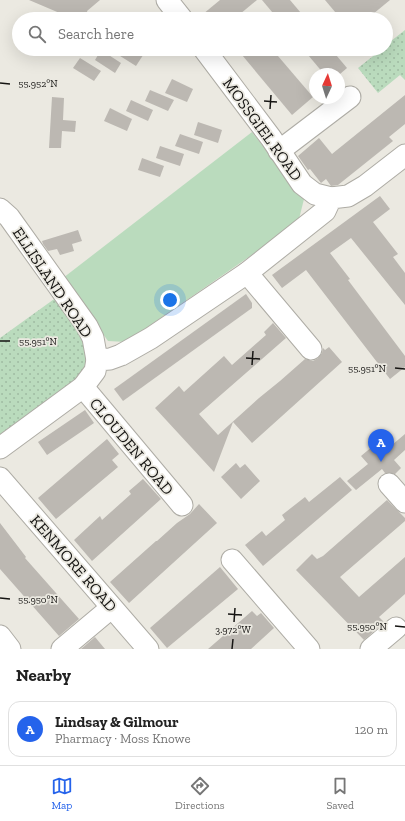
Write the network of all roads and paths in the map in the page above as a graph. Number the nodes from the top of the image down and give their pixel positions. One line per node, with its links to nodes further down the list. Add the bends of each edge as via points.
1 (167, 0): 2 (street)
2 (176, 12)
3 (209, 56): 5 (street, MOSSGIEL ROAD)
4 (350, 97): 5 (street)
5 (279, 151): 7 (street, MOSSGIEL ROAD, via 302,184 315,194)
6 (405, 155): 7 (street, via 348,196)
7 (331, 198): 9 (street, via 326,211)
8 (0, 209): 11 (street, ELLISLAND ROAD, via 9,217 87,326 93,338)
9 (247, 273): 10 (street); 11 (street, via 151,338 121,355)
10 (311, 349)
11 (98, 360): 12 (street, CLOUDEN ROAD, via 95,371)
12 (83, 387): 13 (street, CLOUDEN ROAD); 17 (street, CLOUDEN ROAD)
13 (0, 448)
14 (0, 478): 19 (street, KENMORE ROAD)
15 (389, 484): 16 (street)
16 (405, 502)
17 (182, 505)
18 (232, 560): 25 (street)
19 (111, 608): 23 (street); 24 (street, KENMORE ROAD)
20 (396, 628): 26 (street)
21 (0, 636): 22 (street)
22 (10, 649)
23 (62, 649)
24 (148, 649)
25 (309, 649)
26 (371, 649)

